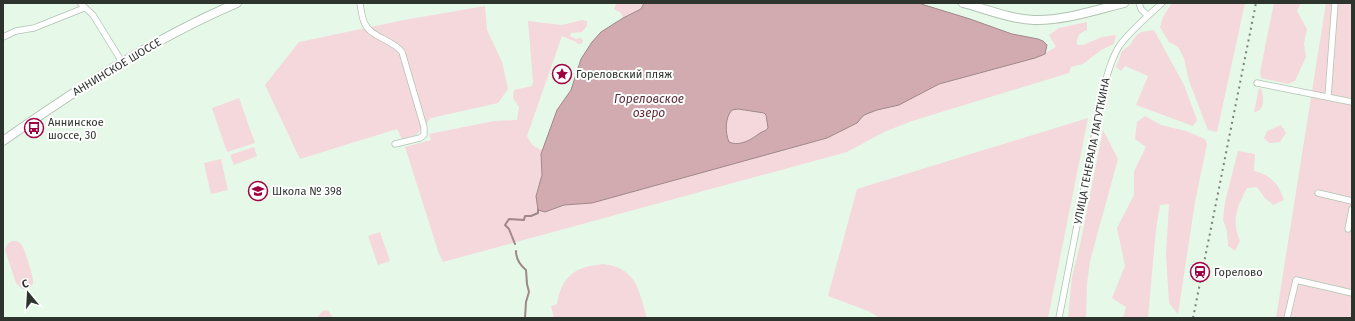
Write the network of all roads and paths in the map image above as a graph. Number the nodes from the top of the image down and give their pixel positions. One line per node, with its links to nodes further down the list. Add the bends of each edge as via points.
1 (237, 3): 11 (main road, АННИНСКОЕ ШОССЕ, via 165,37)
2 (360, 3): 16 (street, via 365,24 370,31 397,46 402,52 424,127 424,135 420,138)
3 (963, 3): 4 (main road, via 1034,20 1058,19)
4 (1124, 3)
5 (1139, 3): 9 (street)
6 (1162, 3): 9 (street, УЛИЦА ГЕНЕРАЛА ЛАГУТКИНА)
7 (1335, 3): 13 (street)
8 (82, 5): 10 (street, via 34,28 16,31); 11 (street, via 93,16)
9 (1147, 15): 22 (street, УЛИЦА ГЕНЕРАЛА ЛАГУТКИНА, via 1120,45 1110,65)
10 (3, 37)
11 (122, 62): 15 (main road, АННИНСКОЕ ШОССЕ)
12 (1257, 84): 13 (street)
13 (1328, 96): 14 (street)
14 (1352, 102)
15 (3, 141)
16 (394, 144)
17 (1318, 193): 18 (street)
18 (1352, 201)
19 (1352, 209): 20 (street)
20 (1348, 229)
21 (1352, 293): 23 (street, via 1296,280)
22 (1059, 318)
23 (1288, 318)

